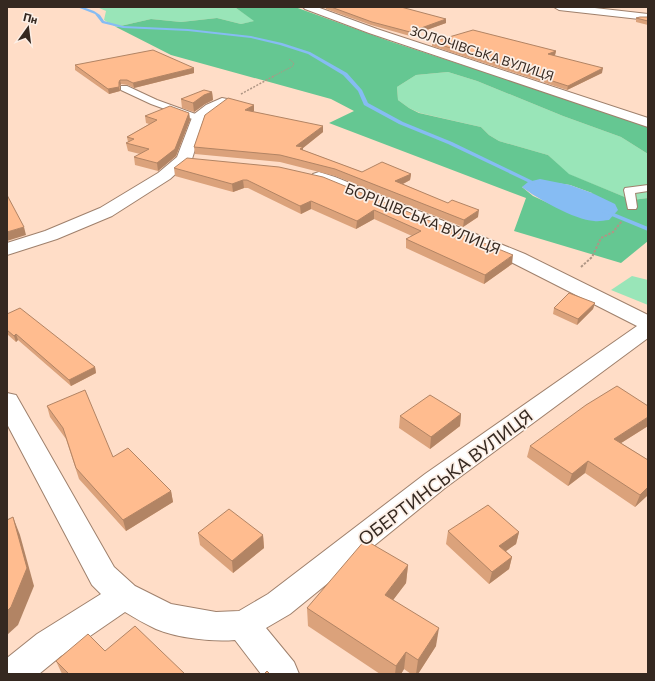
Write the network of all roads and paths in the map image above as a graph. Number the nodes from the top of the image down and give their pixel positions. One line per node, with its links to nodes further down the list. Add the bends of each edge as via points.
1 (308, 7): 8 (street, ЗОЛОЧІВСЬКА ВУЛИЦЯ)
2 (559, 7): 3 (street)
3 (648, 17)
4 (289, 59): 6 (path, via 294,62 293,66)
5 (124, 88): 7 (lane)
6 (222, 102): 7 (street)
7 (198, 118): 13 (street, via 191,160 106,212 51,235)
8 (648, 123)
9 (301, 173): 14 (street, БОРЩІВСЬКА ВУЛИЦЯ, via 329,180 397,207)
10 (648, 188): 11 (lane, via 629,190)
11 (632, 207)
12 (613, 232): 14 (path, via 601,238 592,256)
13 (7, 249)
14 (566, 281): 15 (street, БОРЩІВСЬКА ВУЛИЦЯ)
15 (648, 323)
16 (648, 328): 19 (street, ОБЕРТИНСЬКА ВУЛИЦЯ, via 435,481 279,604)
17 (7, 401): 18 (street, ОБЕРТИНСЬКА ВУЛИЦЯ, via 103,576)
18 (124, 596): 19 (street, ОБЕРТИНСЬКА ВУЛИЦЯ, via 166,618 216,628); 20 (street, via 49,645)
19 (243, 625): 21 (street)
20 (13, 674)
21 (282, 674)

